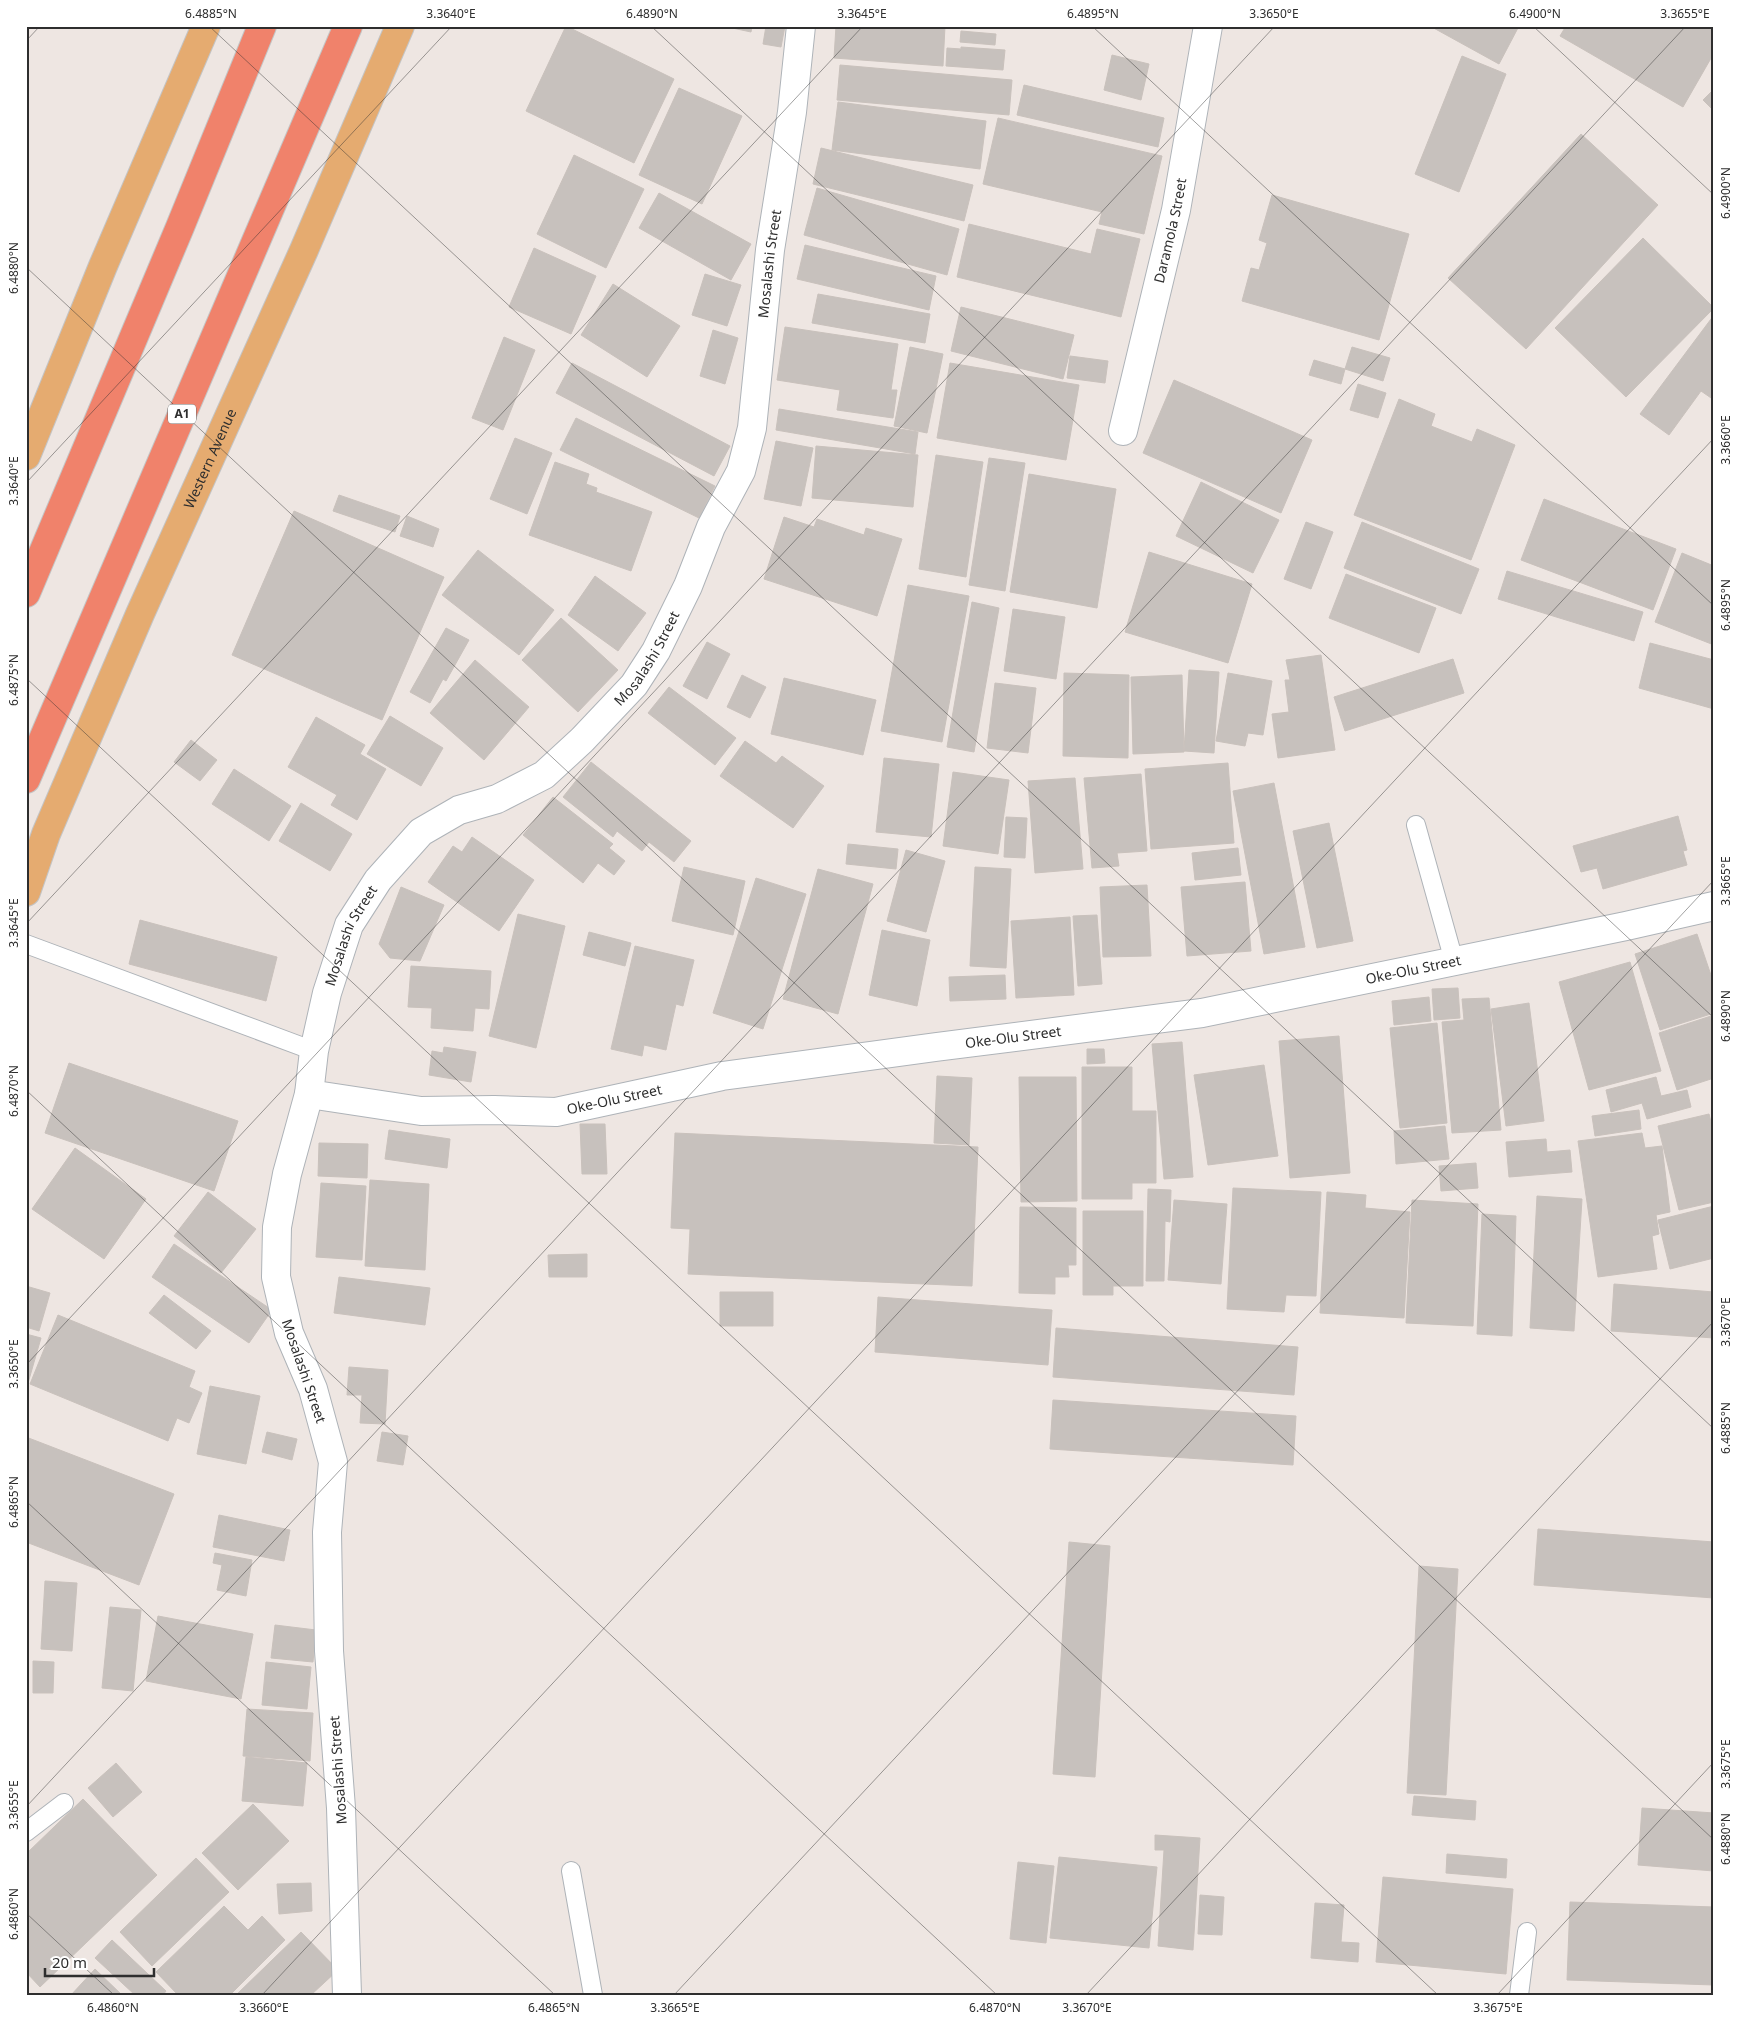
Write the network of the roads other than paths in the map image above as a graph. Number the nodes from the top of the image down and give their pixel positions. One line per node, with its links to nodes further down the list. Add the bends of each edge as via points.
1 (206, 26): 8 (main road)
2 (262, 26): 9 (highway)
3 (400, 26): 12 (main road, Western Avenue, via 300,259 136,624 46,834)
4 (801, 26): 16 (street, Mosalashi Street, via 792,112 770,250 752,428 741,471 711,527 688,586 656,650 634,685 582,740 544,775 497,799 459,810 421,832 378,880 349,925 327,993)
5 (1208, 26): 7 (street, Daramola Street, via 1176,210)
6 (343, 38): 10 (highway, A1)
7 (1123, 431)
8 (26, 456)
9 (26, 592)
10 (26, 779)
11 (1416, 825): 15 (lane)
12 (26, 892)
13 (1714, 906): 15 (street, Oke-Olu Street)
14 (26, 944): 16 (lane)
15 (1454, 961): 17 (street, Oke-Olu Street, via 1202,1013 722,1076 556,1112 420,1111)
16 (314, 1051): 17 (street, Mosalashi Street)
17 (309, 1094): 22 (street, Mosalashi Street, via 287,1174 277,1227 276,1277 289,1333 313,1390 333,1462 327,1532 329,1651 342,1808)
18 (64, 1803): 19 (lane)
19 (26, 1832)
20 (571, 1871): 23 (lane)
21 (1527, 1932): 24 (lane)
22 (347, 1995)
23 (593, 1995)
24 (1519, 1995)

